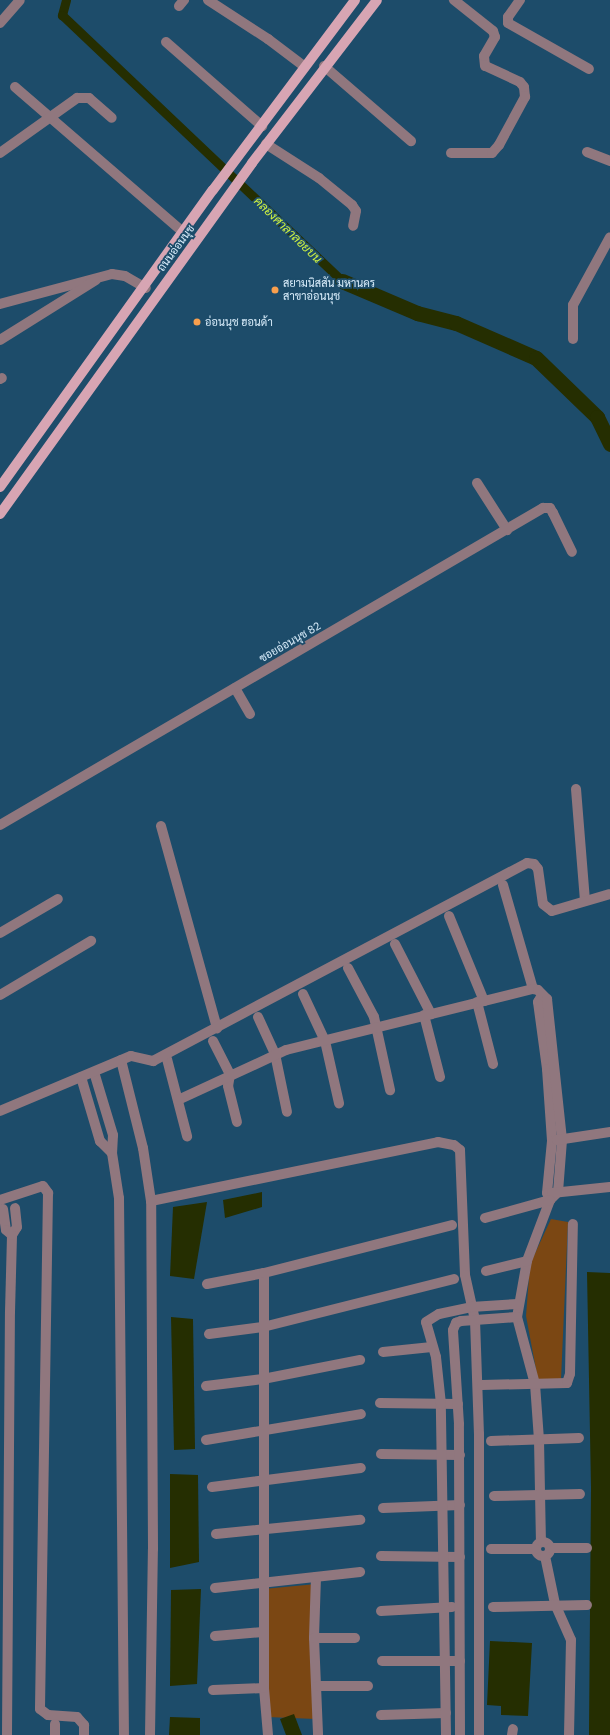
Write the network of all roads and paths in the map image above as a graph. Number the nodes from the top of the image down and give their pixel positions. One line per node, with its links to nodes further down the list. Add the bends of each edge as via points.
1 (20, 0): 7 (street)
2 (208, 0): 10 (street, via 268,39)
3 (355, 0): 10 (main road, ถนนอ่อนนุช)
4 (376, 0): 9 (main road, ถนนอ่อนนุช)
5 (520, 0): 11 (street, via 508,16 508,23)
6 (459, 2): 20 (street, via 493,31 495,37 484,56 485,66 520,82 524,87 525,97 492,153)
7 (0, 23)
8 (166, 42): 15 (street)
9 (324, 66): 16 (street); 17 (main road, ถนนอ่อนนุช)
10 (305, 67): 15 (main road, ถนนอ่อนนุช)
11 (589, 69)
12 (15, 87): 13 (street)
13 (49, 118): 14 (street, via 83,97 89,98); 19 (street); 23 (street)
14 (112, 118)
15 (262, 126): 23 (main road, ถนนอ่อนนุช)
16 (410, 141)
17 (266, 144): 22 (street, via 319,178 352,205 356,210); 32 (main road, ถนนอ่อนนุช)
18 (587, 152): 21 (street)
19 (0, 153)
20 (450, 153)
21 (610, 161)
22 (353, 226)
23 (184, 233): 26 (main road, ถนนอ่อนนุช)
24 (610, 237): 28 (street, via 573,305)
25 (102, 276): 26 (street, via 125,276); 27 (street); 29 (street)
26 (146, 288): 31 (main road, ถนนอ่อนนุช)
27 (0, 304)
28 (573, 339)
29 (0, 340)
30 (477, 483): 33 (street)
31 (0, 487)
32 (0, 514)
33 (507, 530): 34 (street, ซอยอ่อนนุช 82, via 543,508 550,508); 35 (street, ซอยอ่อนนุช 82)
34 (572, 552)
35 (235, 688): 36 (street); 38 (street, ซอยอ่อนนุช 82)
36 (250, 714)
37 (576, 789): 43 (street)
38 (0, 825)
39 (161, 826): 55 (street)
40 (503, 885): 49 (street)
41 (610, 894): 43 (street)
42 (58, 899): 45 (street)
43 (585, 901): 55 (street, via 552,911 546,908 543,904 538,869 534,864 527,863)
44 (449, 916): 52 (street)
45 (0, 933)
46 (91, 941): 51 (street)
47 (395, 944): 53 (street)
48 (348, 968): 56 (street, via 374,1017)
49 (533, 989): 52 (street); 75 (street, via 538,990 547,999)
50 (302, 994): 58 (street)
51 (0, 995)
52 (480, 1002): 53 (street); 62 (street)
53 (427, 1014): 56 (street); 66 (street)
54 (258, 1017): 59 (street)
55 (217, 1028): 61 (street, via 153,1061 132,1056)
56 (376, 1028): 58 (street); 67 (street)
57 (213, 1041): 64 (street)
58 (325, 1041): 59 (street); 69 (street)
59 (275, 1054): 64 (street); 71 (street)
60 (167, 1059): 68 (street)
61 (121, 1060): 63 (street); 80 (street, via 143,1148)
62 (493, 1064)
63 (94, 1072): 65 (street); 76 (street, via 113,1135)
64 (230, 1074): 68 (street); 72 (street, via 228,1086)
65 (80, 1077): 70 (street); 76 (street, via 100,1141)
66 (440, 1077)
67 (390, 1090)
68 (178, 1100): 74 (street)
69 (339, 1103)
70 (0, 1111)
71 (287, 1112)
72 (237, 1122)
73 (610, 1132): 75 (street)
74 (187, 1136)
75 (557, 1140): 78 (street); 79 (street)
76 (112, 1153): 165 (street, via 119,1198)
77 (610, 1187): 78 (street)
78 (558, 1192): 79 (street)
79 (548, 1197): 83 (street); 87 (street)
80 (152, 1201): 93 (street, via 438,1142 454,1145 460,1150 465,1275); 166 (street)
81 (2, 1203): 82 (street); 86 (street, via 6,1230)
82 (15, 1203): 86 (street, via 17,1227); 164 (street, via 43,1186 48,1193 40,1709 48,1714 77,1717 84,1725)
83 (485, 1218)
84 (572, 1224): 103 (street, via 570,1374 567,1383)
85 (452, 1225): 89 (street)
86 (12, 1235): 94 (street)
87 (527, 1261): 88 (street); 92 (street)
88 (486, 1271)
89 (264, 1273): 91 (street); 97 (street)
90 (454, 1279): 97 (street)
91 (206, 1284)
92 (518, 1304): 93 (street); 95 (street)
93 (471, 1307): 96 (street); 99 (street, via 439,1314 426,1322)
94 (5, 1312): 137 (street)
95 (517, 1317): 96 (street); 103 (street)
96 (475, 1320): 108 (street, via 461,1321 453,1330); 171 (street, via 479,1434)
97 (263, 1327): 98 (street); 102 (street)
98 (209, 1334)
99 (432, 1347): 100 (street); 107 (street, via 439,1376)
100 (382, 1352)
101 (360, 1360): 102 (street)
102 (263, 1379): 105 (street); 110 (street)
103 (535, 1384): 104 (street); 113 (street)
104 (482, 1385)
105 (206, 1386)
106 (380, 1403): 107 (street)
107 (441, 1404): 108 (street); 116 (street)
108 (458, 1404): 117 (street)
109 (361, 1414): 110 (street)
110 (263, 1431): 112 (street); 119 (street)
111 (579, 1438): 113 (street)
112 (206, 1440)
113 (540, 1440): 114 (street); 121 (street)
114 (491, 1441)
115 (381, 1454): 116 (street)
116 (442, 1454): 117 (street); 125 (street)
117 (460, 1455): 124 (street)
118 (361, 1468): 119 (street)
119 (263, 1481): 120 (street); 128 (street)
120 (212, 1487)
121 (539, 1494): 122 (street); 123 (street); 130 (street)
122 (580, 1494)
123 (494, 1496)
124 (460, 1505): 125 (street); 136 (street)
125 (444, 1506): 126 (street); 135 (street)
126 (383, 1508)
127 (360, 1520): 128 (street)
128 (264, 1528): 129 (street); 140 (street)
129 (216, 1534)
130 (538, 1546): 132 (street); 133 (street, via 547,1543)
131 (586, 1548): 133 (street)
132 (491, 1549)
133 (547, 1552): 142 (street)
134 (381, 1556): 135 (street)
135 (444, 1557): 136 (street); 146 (street)
136 (460, 1557): 144 (street)
137 (4, 1568): 162 (street)
138 (360, 1572): 139 (street)
139 (316, 1577): 140 (street); 150 (street)
140 (264, 1583): 141 (street); 148 (street)
141 (215, 1588)
142 (555, 1604): 143 (street); 145 (street); 172 (street, via 571,1640)
143 (587, 1605)
144 (460, 1607): 146 (street); 153 (street)
145 (493, 1607)
146 (445, 1608): 147 (street); 154 (street)
147 (381, 1611)
148 (263, 1632): 149 (street); 157 (street)
149 (215, 1636)
150 (314, 1638): 151 (street); 155 (street)
151 (355, 1638)
152 (382, 1661): 154 (street)
153 (460, 1661): 154 (street); 170 (street)
154 (445, 1662): 159 (street)
155 (318, 1686): 156 (street); 168 (street)
156 (368, 1686)
157 (264, 1688): 158 (street); 167 (street)
158 (212, 1690)
159 (446, 1713): 160 (street); 169 (street)
160 (381, 1715)
161 (55, 1724): 163 (street)
162 (7, 1735)
163 (55, 1735)
164 (84, 1735)
165 (124, 1735)
166 (150, 1735)
167 (268, 1735)
168 (318, 1735)
169 (446, 1735)
170 (460, 1735)
171 (479, 1735)
172 (569, 1735)

